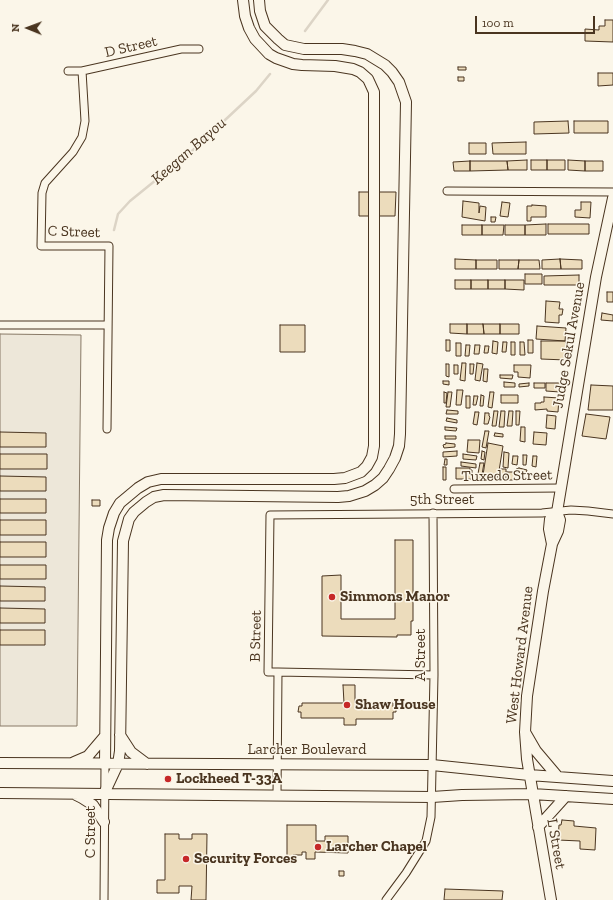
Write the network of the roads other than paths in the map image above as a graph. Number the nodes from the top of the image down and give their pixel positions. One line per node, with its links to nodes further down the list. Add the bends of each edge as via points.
1 (243, 0): 22 (main road, via 249,28 269,54 297,65 353,69 368,79 374,92 372,457 361,472 345,478 161,479 148,482 120,503 114,513 107,540)
2 (260, 0): 21 (main road, via 260,11 265,26 285,45 304,49 342,49 367,54 392,72 399,82 406,102 398,446 390,469 383,478 365,491 349,496 164,495 150,500 134,512 129,519 124,541)
3 (200, 49): 5 (street, D Street, via 181,49)
4 (68, 71): 5 (street, D Street)
5 (82, 71): 10 (street, C Street, via 85,121 82,137 45,183 42,193 41,246 109,246)
6 (447, 191): 7 (street)
7 (613, 192)
8 (613, 198): 13 (main road, Judge Sekul Avenue, via 596,277)
9 (0, 325): 10 (street)
10 (108, 325): 11 (street, C Street)
11 (107, 429)
12 (454, 489): 13 (street, Tuxedo Street)
13 (560, 493): 14 (main road, West Howard Avenue)
14 (557, 512): 15 (street, 5th Street); 16 (street, 5th Street, via 571,510); 20 (main road, West Howard Avenue, via 560,520 552,544 532,657)
15 (434, 513): 17 (street, 5th Street); 19 (street, A Street)
16 (613, 514)
17 (270, 515): 18 (street, B Street, via 268,672)
18 (278, 672): 19 (street); 28 (street, B Street)
19 (434, 675): 29 (street, A Street)
20 (525, 732): 30 (main road, West Howard Avenue); 31 (main road, via 536,751)
21 (120, 735): 26 (main road); 27 (main road, via 131,752)
22 (105, 736): 24 (main road, via 88,756); 25 (main road)
23 (0, 763): 24 (main road, Larcher Boulevard)
24 (70, 763): 25 (main road, Larcher Boulevard)
25 (105, 764): 26 (main road, Larcher Boulevard); 35 (street, C Street)
26 (118, 764): 27 (main road, Larcher Boulevard); 35 (main road)
27 (148, 764): 28 (main road, Larcher Boulevard)
28 (278, 764): 29 (main road, Larcher Boulevard); 37 (street, B Street)
29 (432, 765): 30 (main road, Larcher Boulevard); 38 (street, A Street)
30 (529, 776): 31 (main road, Larcher Boulevard); 36 (main road, West Howard Avenue)
31 (558, 778): 32 (main road, Larcher Boulevard)
32 (613, 781)
33 (0, 793): 34 (main road)
34 (72, 794): 35 (main road); 41 (main road, via 93,805)
35 (104, 794): 37 (main road); 41 (street, C Street)
36 (532, 794): 38 (main road); 39 (main road); 42 (main road, L Street)
37 (277, 795): 38 (main road)
38 (432, 796): 44 (street, A Street, via 426,841)
39 (566, 796): 40 (main road); 42 (main road)
40 (613, 798)
41 (104, 822): 43 (street, C Street)
42 (538, 827): 45 (main road, L Street)
43 (104, 900)
44 (386, 900)
45 (550, 900)

